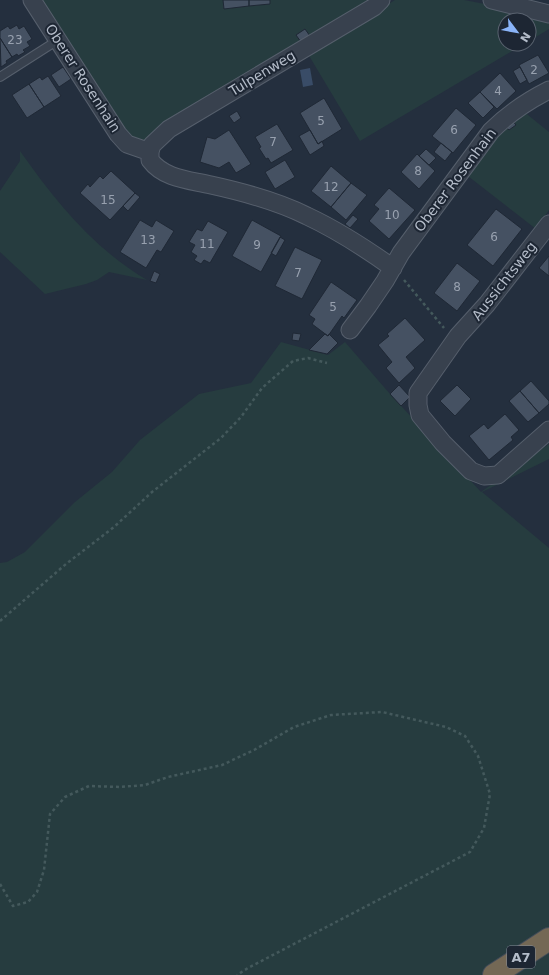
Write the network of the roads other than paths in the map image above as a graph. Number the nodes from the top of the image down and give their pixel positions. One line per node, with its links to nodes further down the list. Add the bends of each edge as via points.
1 (32, 0): 5 (street, Oberer Rosenhain)
2 (381, 0): 8 (street, Tulpenweg, via 374,7 169,129 152,145)
3 (492, 0): 4 (street)
4 (549, 14)
5 (58, 40): 6 (lane); 8 (street, Oberer Rosenhain, via 118,134 127,144)
6 (0, 77)
7 (549, 90): 10 (street, Oberer Rosenhain, via 517,108 491,131)
8 (150, 152): 10 (street, via 150,160 165,173 251,195 305,215 348,237)
9 (549, 224): 12 (street, Aussichtsweg, via 487,304 458,336 418,392 420,416 471,471 484,476 498,475)
10 (392, 268): 11 (street, Oberer Rosenhain)
11 (350, 330)
12 (549, 430)
13 (549, 939): 14 (highway, A7)
14 (494, 975)

